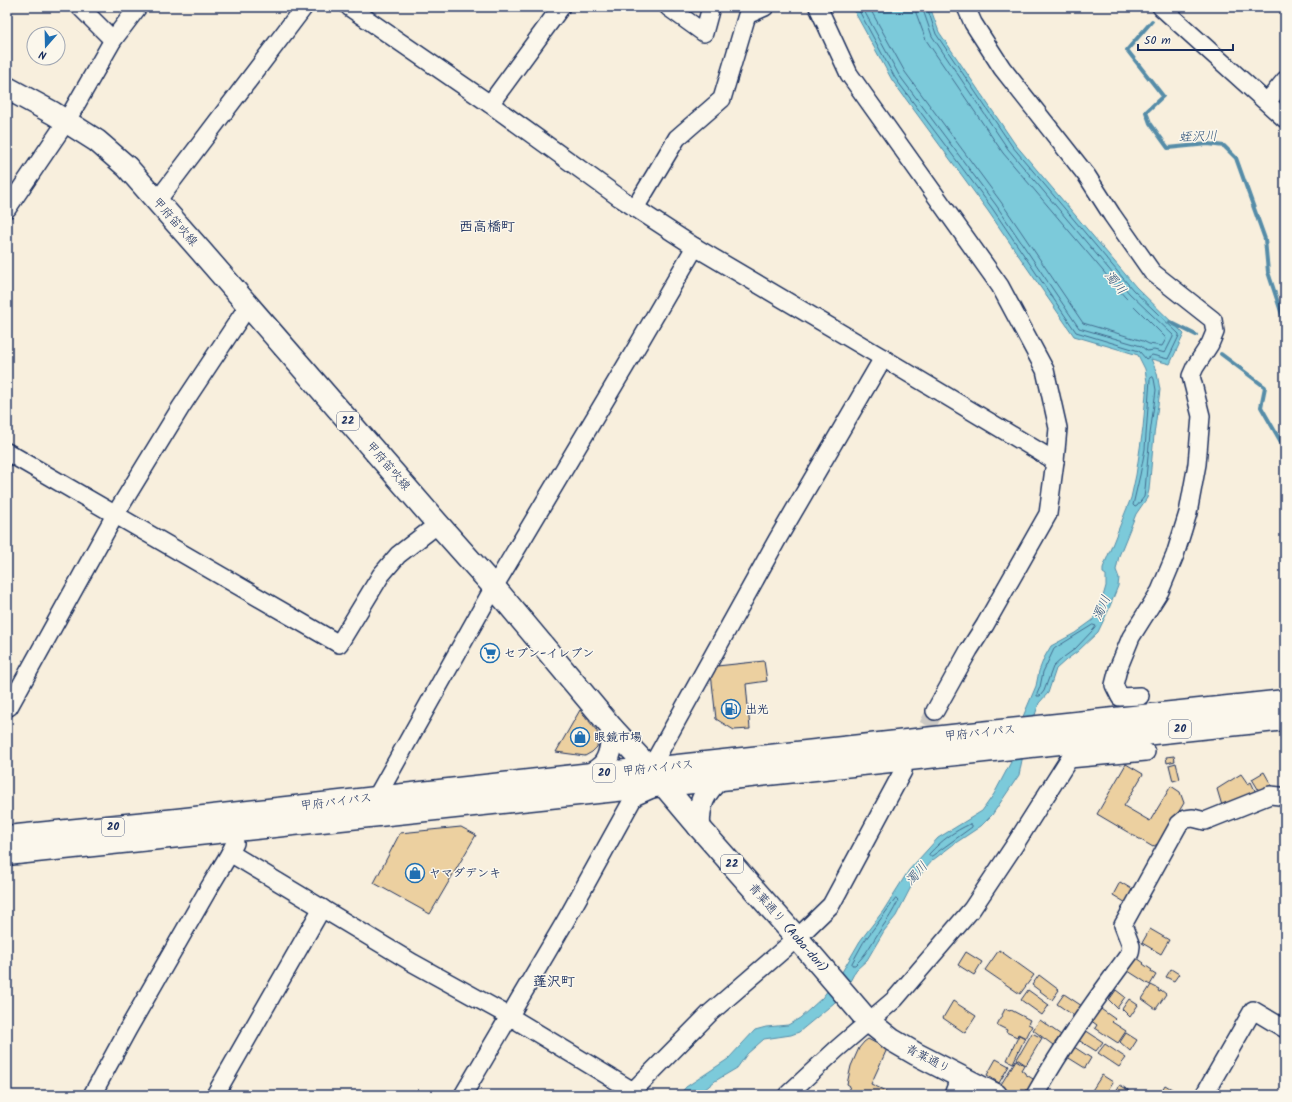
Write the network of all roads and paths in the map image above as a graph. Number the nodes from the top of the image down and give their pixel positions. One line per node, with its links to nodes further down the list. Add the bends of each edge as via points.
1 (80, 7): 12 (street)
2 (138, 7): 12 (street)
3 (304, 7): 19 (street)
4 (349, 7): 16 (street)
5 (561, 7): 16 (street)
6 (668, 7): 7 (street, via 704,33)
7 (711, 7)
8 (765, 7): 20 (street, via 747,15 722,99 677,138)
9 (818, 7): 26 (street, via 849,74 1000,286 1045,370 1058,428)
10 (966, 7): 30 (street, via 973,23 1002,68 1087,176 1152,272 1212,320 1215,332 1191,376 1201,416 1197,464 1188,513 1160,591 1131,637 1114,685 1120,696)
11 (1161, 7): 15 (street)
12 (113, 40): 18 (street)
13 (1285, 80): 15 (street)
14 (7, 88): 18 (main road, 甲府笛吹線 / 22)
15 (1267, 102): 17 (street)
16 (490, 104): 20 (street)
17 (1285, 119)
18 (66, 122): 19 (main road, 甲府笛吹線 / 22, via 97,141 127,167); 21 (street)
19 (157, 202): 23 (main road, 甲府笛吹線 / 22)
20 (635, 208): 22 (street)
21 (7, 209)
22 (695, 247): 24 (street); 29 (street)
23 (248, 306): 27 (street, via 181,407); 28 (main road, 甲府笛吹線 / 22)
24 (883, 358): 26 (street); 39 (street, via 777,540)
25 (7, 452): 27 (street)
26 (1055, 461): 33 (street, via 1048,514)
27 (115, 515): 28 (street, via 339,644 381,575 398,555); 32 (street)
28 (438, 524): 29 (main road, 甲府笛吹線 / 22)
29 (494, 587): 35 (main road, 甲府笛吹線 / 22); 41 (street)
30 (1140, 696)
31 (1285, 701): 39 (main road, 甲府バイパス / 20, via 961,735)
32 (8, 706)
33 (935, 711)
34 (1285, 719): 40 (main road, 甲府バイパス / 20)
35 (612, 728): 38 (main road, via 612,742 607,760); 39 (main road, 甲府笛吹線 / 22)
36 (1146, 752): 51 (street, via 1069,759 972,909 895,999)
37 (904, 771): 49 (street, via 831,905)
38 (592, 774): 39 (main road, 甲府バイパス / 20); 41 (main road, 甲府バイパス / 20)
39 (657, 777): 40 (main road, 甲府バイパス / 20); 43 (main road, 甲府バイパス / 20); 44 (main road, 青葉通り (Aoba-dori) / 22); 50 (street, via 634,797)
40 (720, 778): 44 (main road, via 712,784 702,800 698,814)
41 (376, 798): 43 (main road, 甲府バイパス / 20)
42 (1285, 799): 60 (street, via 1270,795 1205,821 1184,819 1179,824 1123,925 1131,946 1130,953 1055,1060)
43 (235, 822): 45 (main road, 甲府バイパス / 20); 46 (street); 47 (main road, 甲府バイパス / 20, via 207,834)
44 (699, 827): 49 (main road, 青葉通り (Aoba-dori) / 22)
45 (7, 837)
46 (230, 853): 48 (street); 55 (street)
47 (7, 854)
48 (322, 908): 50 (street, via 413,963); 56 (street)
49 (799, 940): 51 (main road, 青葉通り (Aoba-dori) / 22); 54 (street, via 710,1013)
50 (509, 1016): 54 (street); 57 (street)
51 (867, 1019): 53 (main road, 青葉通り / 22); 58 (street)
52 (1285, 1029): 61 (street, via 1253,1010)
53 (957, 1086): 59 (main road, 青葉通り / 22)
54 (635, 1093)
55 (92, 1095)
56 (215, 1095)
57 (463, 1095)
58 (787, 1095)
59 (996, 1095)
60 (1035, 1095)
61 (1204, 1095)

